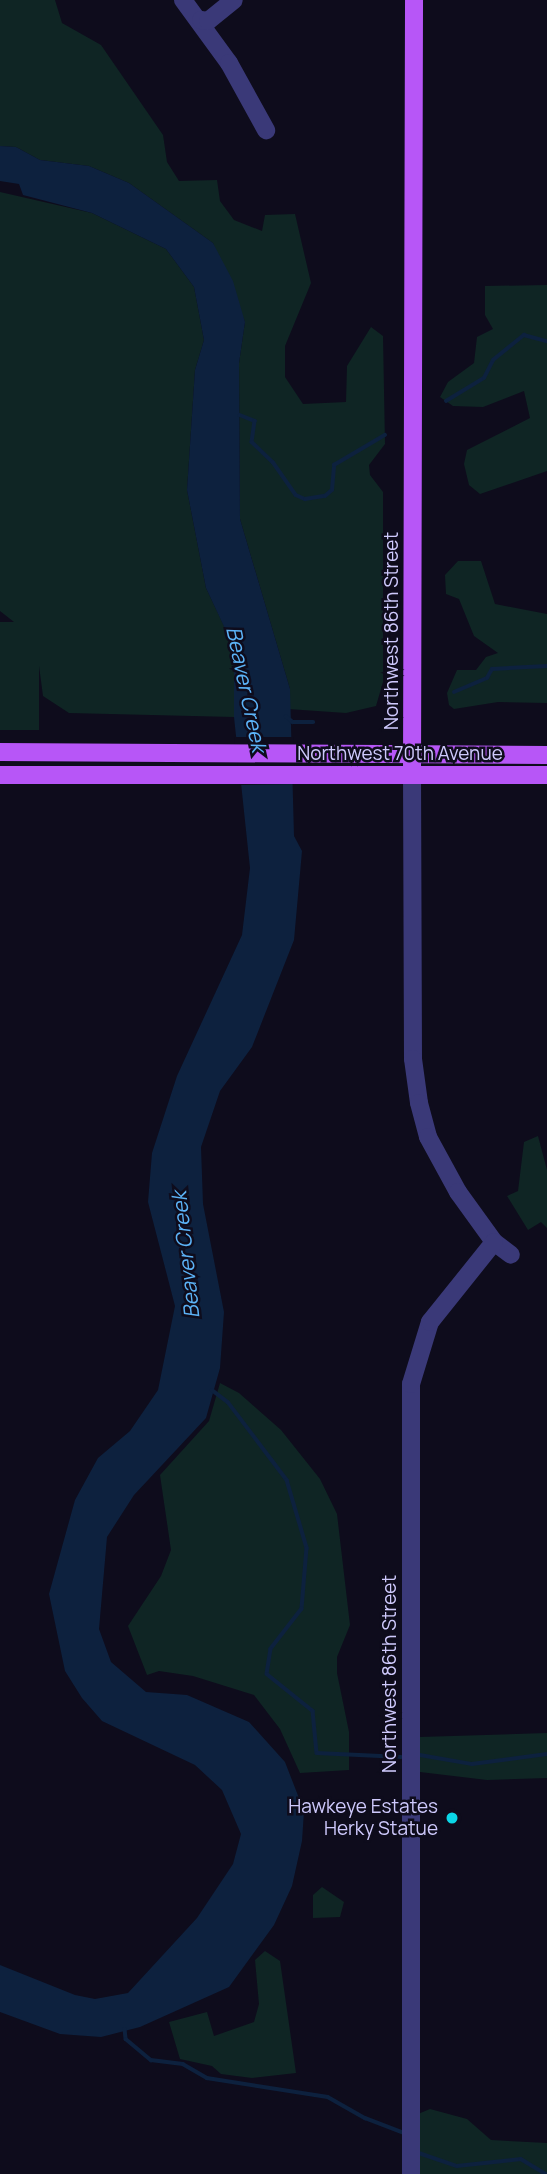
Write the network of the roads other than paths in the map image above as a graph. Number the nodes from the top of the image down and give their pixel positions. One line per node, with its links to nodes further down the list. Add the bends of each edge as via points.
1 (183, 0): 4 (street)
2 (234, 0): 4 (street, via 208,21)
3 (414, 0): 8 (main road, Northwest 86th Street)
4 (201, 20): 5 (street)
5 (266, 130)
6 (0, 752): 8 (main road, Northwest 70th Avenue, via 328,753)
7 (547, 755): 8 (main road, Northwest 70th Avenue)
8 (412, 764): 9 (main road, Northwest 70th Avenue, via 328,775); 10 (main road, Northwest 70th Avenue); 11 (street, Northwest 86th Street, via 413,1046 419,1103 442,1165)
9 (0, 775)
10 (547, 775)
11 (494, 1242): 12 (street, Northwest 86th Street); 13 (street, Northwest 86th Street, via 430,1322 411,1384)
12 (512, 1255)
13 (411, 2174)

